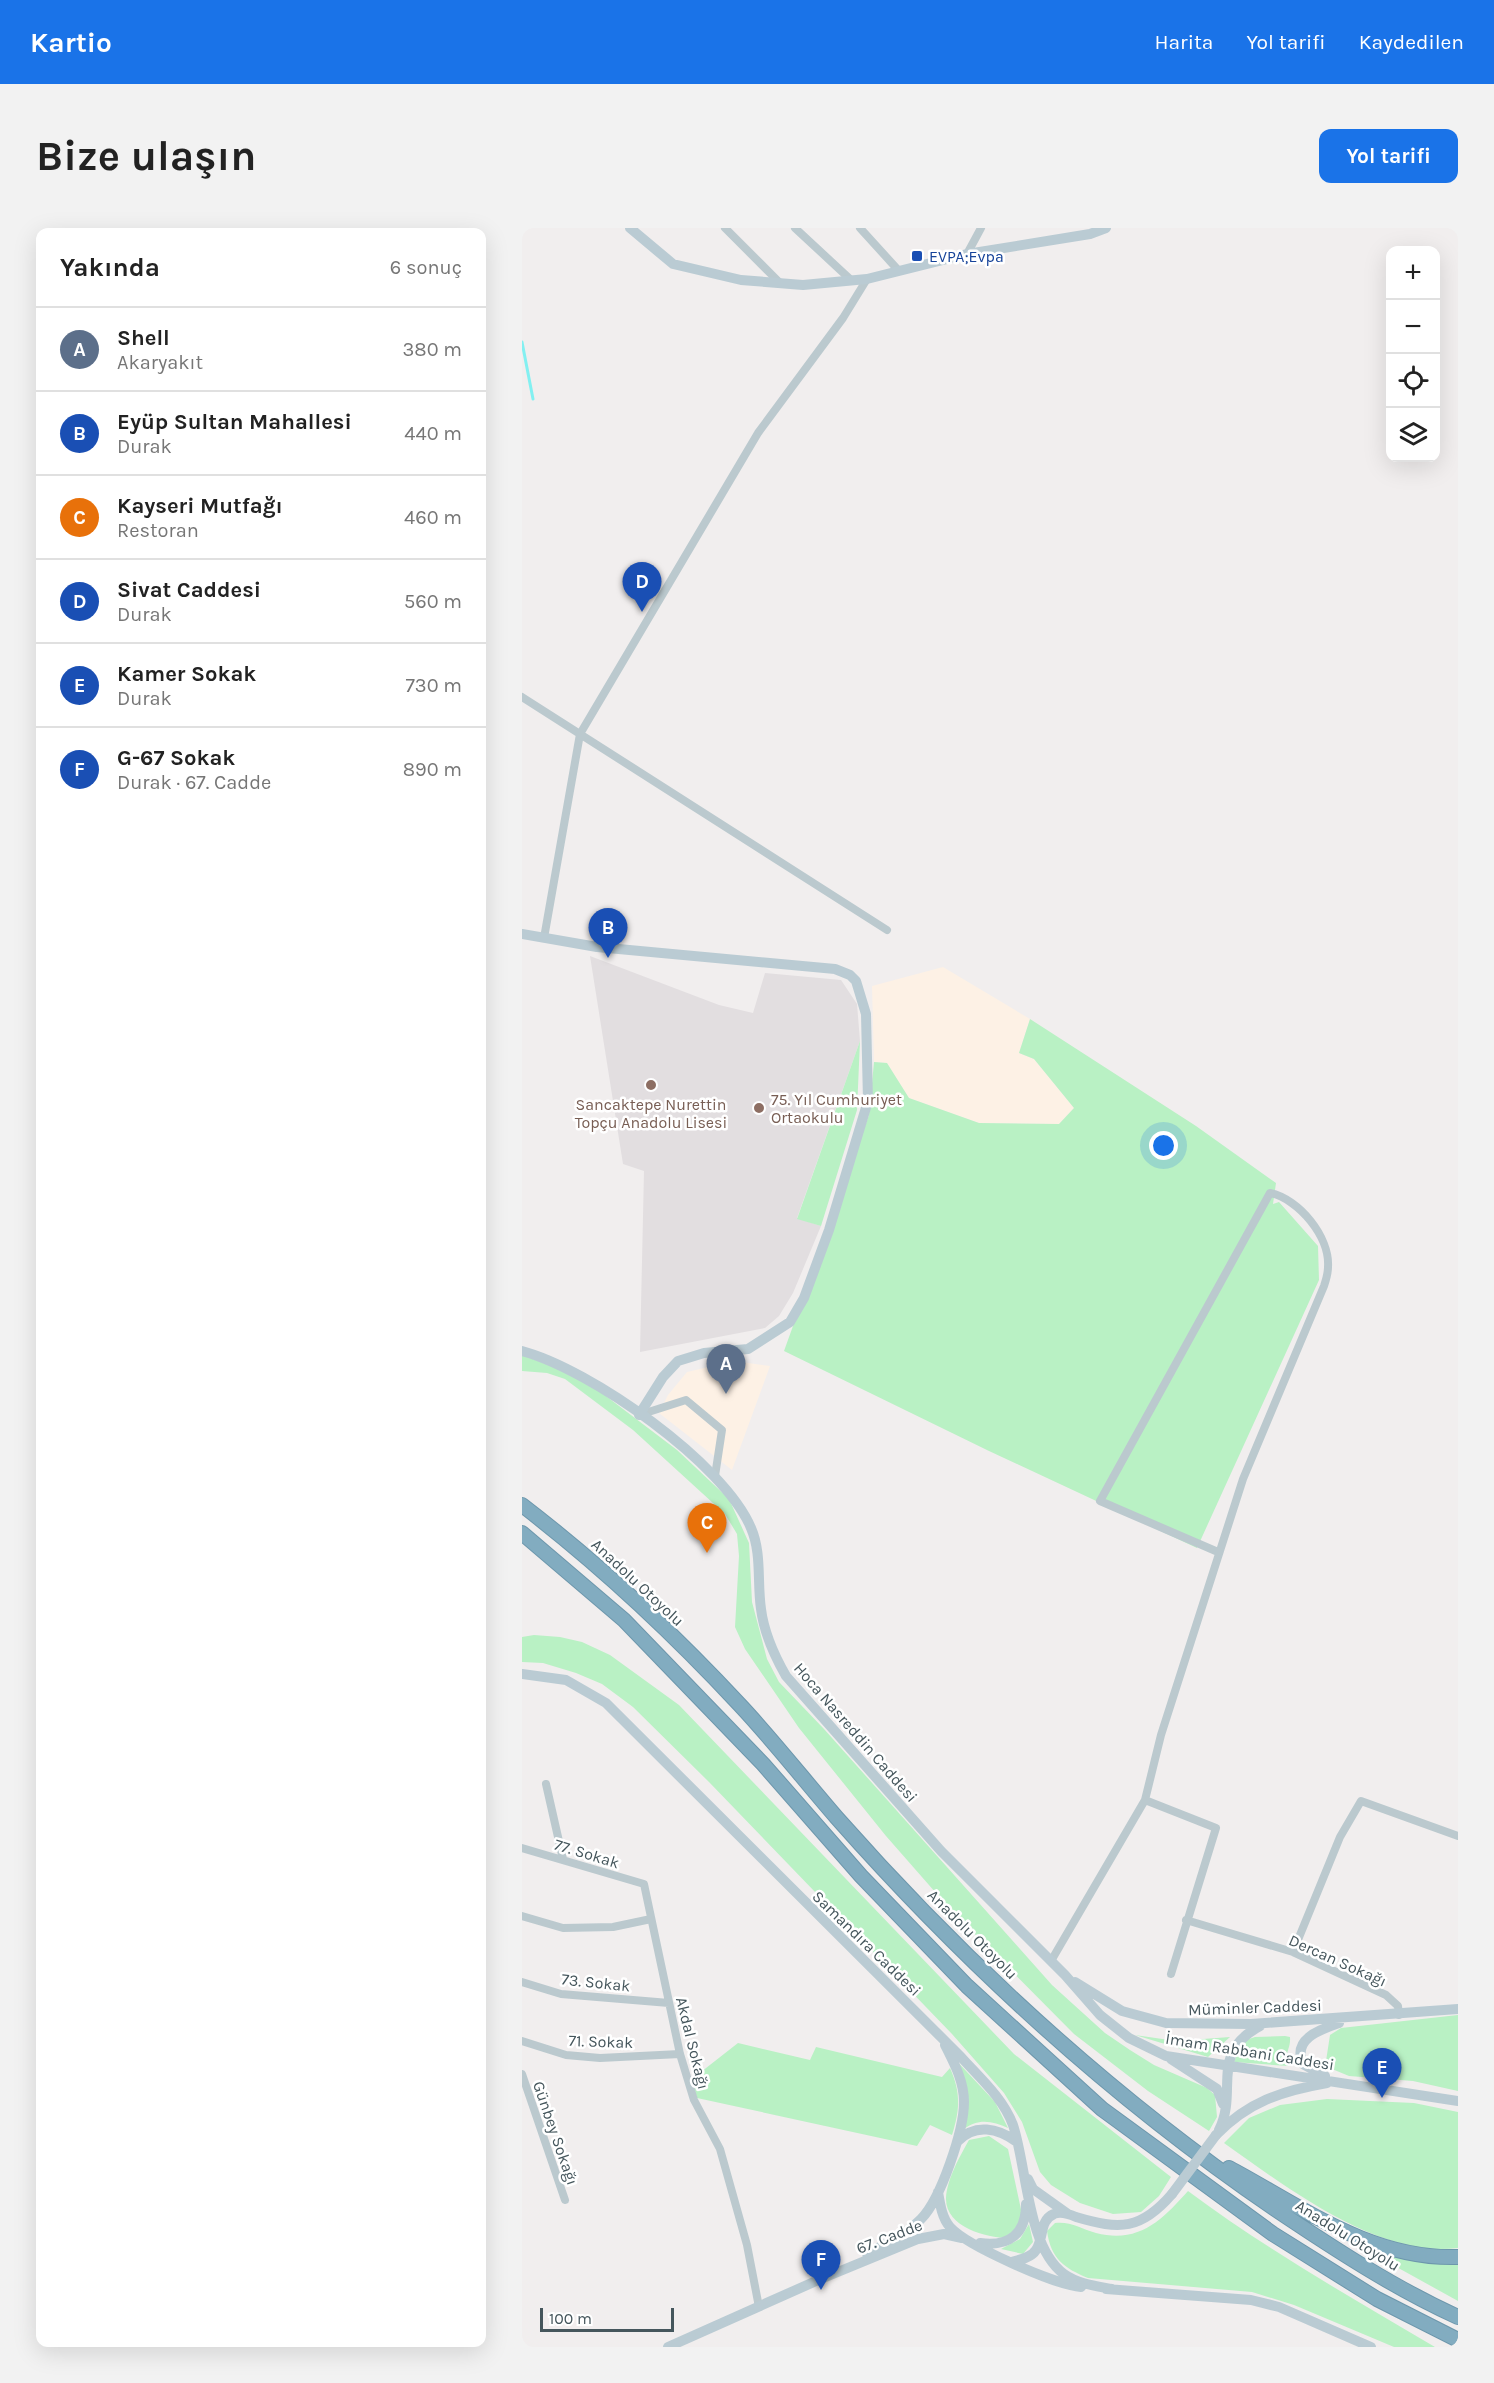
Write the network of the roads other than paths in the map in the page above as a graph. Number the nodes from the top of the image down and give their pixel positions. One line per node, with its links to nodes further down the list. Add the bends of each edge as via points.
1 (630, 228): 11 (main road, via 673,264 741,280)
2 (725, 228): 11 (street)
3 (795, 228): 10 (street)
4 (860, 228): 8 (street)
5 (981, 228): 7 (street)
6 (1106, 228): 7 (main road)
7 (967, 254): 8 (main road)
8 (899, 271): 9 (main road)
9 (867, 279): 10 (main road); 13 (street, via 758,433)
10 (851, 280): 11 (main road)
11 (780, 283)
12 (522, 697): 13 (street)
13 (580, 734): 14 (street); 16 (street)
14 (887, 930)
15 (522, 934): 16 (main road)
16 (544, 938): 18 (main road, via 618,949 836,969 856,981 866,1014 868,1101 804,1298 790,1322 748,1349 705,1353 678,1361)
17 (522, 1351): 18 (main road, Hoca Nasreddin Caddesi, via 568,1367)
18 (639, 1415): 19 (main road, Hoca Nasreddin Caddesi); 19 (street, via 686,1400 722,1430)
19 (715, 1476): 34 (main road, Hoca Nasreddin Caddesi, via 752,1529 763,1618 774,1656 786,1676 941,1851)
20 (522, 1505): 53 (highway, Anadolu Otoyolu, via 594,1563 738,1702 837,1818 989,1975 1074,2055)
21 (522, 1533): 67 (highway, via 624,1620 763,1764 861,1876 958,1977 1068,2078 1160,2154 1274,2234)
22 (1218, 1552): 22 (street, via 1100,1501 1270,1193 1281,1195 1314,1227 1325,1248 1328,1266 1317,1304 1242,1479); 25 (street, via 1161,1735)
23 (522, 1674): 43 (main road, Samandıra Caddesi, via 566,1680 606,1702)
24 (546, 1784): 28 (street)
25 (1145, 1800): 32 (street, via 1216,1828); 34 (street)
26 (1458, 1836): 33 (street, via 1360,1801 1340,1837)
27 (522, 1848): 28 (street, 77. Sokak)
28 (563, 1858): 29 (street, 77. Sokak)
29 (644, 1884): 31 (street, Akdal Sokağı)
30 (522, 1916): 31 (street, via 563,1928 613,1927)
31 (651, 1919): 38 (street, Akdal Sokağı)
32 (1186, 1920): 33 (street, Dercan Sokağı); 35 (street)
33 (1293, 1952): 40 (street, Dercan Sokağı, via 1386,1995 1398,2006)
34 (1051, 1961): 36 (main road, Hoca Nasreddin Caddesi)
35 (1171, 1974)
36 (1065, 1975): 42 (main road, Müminler Caddesi, via 1114,2007 1144,2019 1194,2025); 46 (main road, İmam Rabbani Caddesi, via 1113,2027)
37 (522, 1982): 38 (street, 73. Sokak, via 561,1994)
38 (669, 2003): 45 (street, Akdal Sokağı)
39 (1458, 2009): 40 (main road, Müminler Caddesi)
40 (1399, 2015): 41 (main road, Müminler Caddesi)
41 (1348, 2019): 42 (main road, Müminler Caddesi); 49 (main road, via 1316,2032 1302,2043 1299,2052 1309,2070)
42 (1266, 2023): 47 (main road, via 1240,2038)
43 (940, 2035): 54 (main road, Samandıra Caddesi, via 999,2098); 55 (main road, via 958,2072 964,2101)
44 (522, 2041): 45 (street, 71. Sokak, via 566,2055 600,2058)
45 (680, 2054): 68 (street, Akdal Sokağı, via 694,2100 720,2148 747,2245)
46 (1166, 2056): 47 (main road, İmam Rabbani Caddesi); 51 (main road, via 1217,2089)
47 (1229, 2066): 49 (main road, İmam Rabbani Caddesi); 51 (main road)
48 (522, 2074): 59 (street, Günbey Sokağı)
49 (1339, 2081): 50 (main road, İmam Rabbani Caddesi); 52 (main road, via 1255,2103 1236,2115)
50 (1458, 2101)
51 (1224, 2115): 52 (main road)
52 (1216, 2136): 60 (main road, bridge, via 1157,2211 1126,2226 1106,2225)
53 (1179, 2140): 63 (highway, via 1346,2234 1414,2255); 69 (highway, Anadolu Otoyolu, via 1329,2244)
54 (1017, 2142): 55 (main road, via 988,2129 965,2134); 56 (main road, Samandıra Caddesi)
55 (955, 2144): 57 (main road)
56 (1023, 2170): 58 (main road, Samandıra Caddesi); 60 (main road, via 1034,2189)
57 (938, 2192): 62 (main road, via 950,2227); 65 (main road, 67. Cadde, via 911,2228)
58 (1028, 2194): 61 (main road, Samandıra Caddesi); 62 (main road, via 1023,2228 1016,2237 1003,2244)
59 (565, 2200)
60 (1068, 2214): 61 (main road, via 1051,2214)
61 (1040, 2238): 64 (main road, via 1034,2253); 66 (main road, Samandıra Caddesi, via 1053,2265 1065,2275)
62 (974, 2243): 64 (main road); 65 (main road, 67. Cadde, via 944,2234 931,2236)
63 (1458, 2257)
64 (1011, 2262): 66 (main road, via 1061,2283)
65 (816, 2281): 68 (main road, 67. Cadde)
66 (1112, 2289): 72 (main road, via 1251,2300 1279,2307)
67 (1377, 2299): 70 (highway); 73 (highway)
68 (759, 2307): 71 (main road, 67. Cadde)
69 (1458, 2317)
70 (1458, 2340)
71 (668, 2347)
72 (1371, 2347)
73 (1457, 2347)

